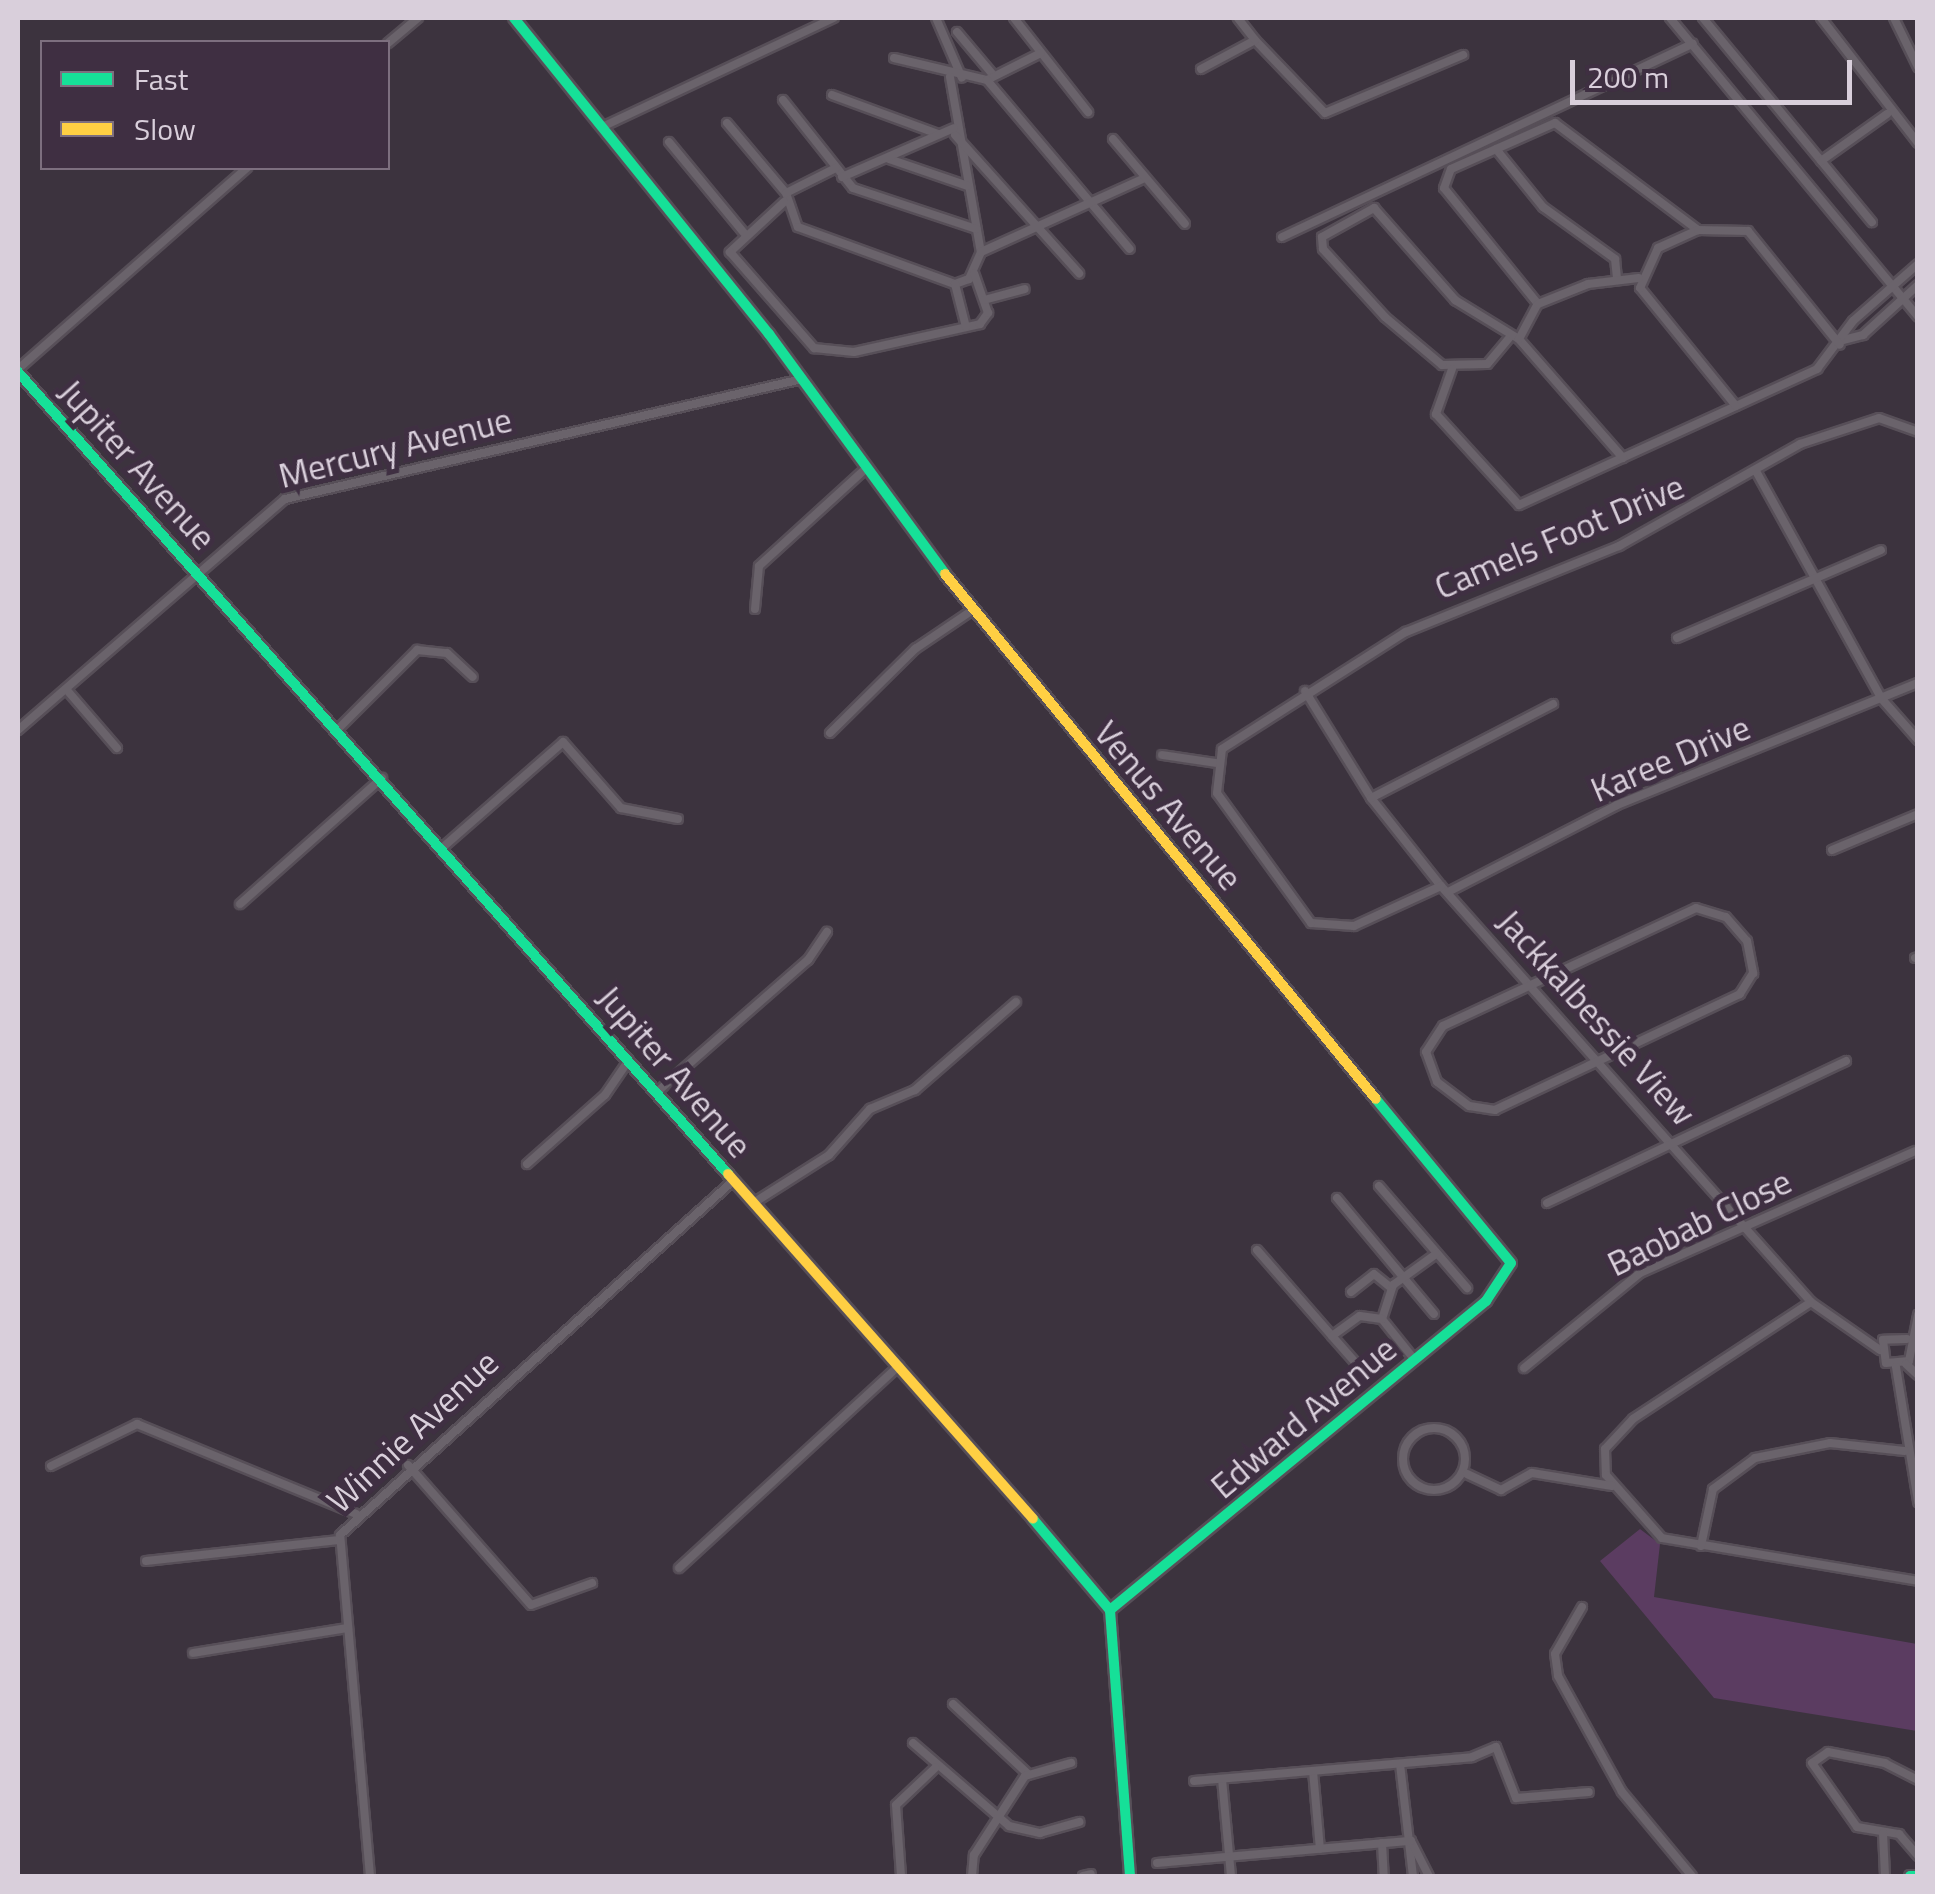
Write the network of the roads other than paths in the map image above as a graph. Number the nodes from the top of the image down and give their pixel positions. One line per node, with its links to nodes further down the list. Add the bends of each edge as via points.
1 (418, 18): 13 (street)
2 (514, 18): 28 (street, Venus Avenue)
3 (834, 18): 28 (street)
4 (936, 18): 21 (street)
5 (1014, 18): 15 (street)
6 (1238, 18): 12 (street)
7 (1670, 18): 14 (street)
8 (1703, 18): 36 (street)
9 (1821, 18): 26 (street)
10 (1894, 18): 18 (street)
11 (958, 32): 22 (street)
12 (1255, 40): 16 (street, via 1326,113); 19 (street)
13 (390, 41)
14 (1692, 44): 50 (street); 59 (street)
15 (1040, 53): 22 (street); 25 (street)
16 (1463, 56)
17 (894, 58): 20 (street)
18 (1918, 68)
19 (1201, 69)
20 (950, 77): 21 (street); 29 (street)
21 (962, 78): 22 (street)
22 (990, 78): 43 (street)
23 (832, 94): 30 (street)
24 (783, 100): 37 (street)
25 (1088, 112)
26 (1887, 114): 33 (street); 36 (street)
27 (728, 123): 42 (street)
28 (602, 127): 71 (street, Venus Avenue)
29 (955, 131): 30 (street); 41 (street); 47 (street)
30 (938, 134): 35 (street)
31 (1112, 139): 40 (street)
32 (668, 142): 49 (street)
33 (1918, 143)
34 (1496, 149): 48 (street, via 1558,124); 57 (street, via 1544,207 1614,259); 64 (street, via 1451,170 1443,185)
35 (889, 159): 39 (street); 41 (street)
36 (1822, 161): 44 (street)
37 (836, 168): 39 (street); 42 (street)
38 (245, 170): 70 (street)
39 (842, 178): 46 (street, via 872,197)
40 (1146, 178): 43 (street); 45 (street)
41 (968, 186): 46 (street)
42 (785, 198): 49 (street); 58 (street, via 804,232)
43 (1090, 204): 47 (street); 51 (street)
44 (1872, 222)
45 (1185, 224)
46 (976, 229): 52 (street)
47 (1040, 229): 52 (street); 55 (street)
48 (1698, 230): 56 (street, via 1655,251); 68 (street, via 1752,234)
49 (744, 234): 66 (street, via 731,254 814,348 854,352)
50 (1282, 237)
51 (1130, 249)
52 (982, 252): 54 (street)
53 (1918, 264): 59 (street)
54 (974, 272): 58 (street); 63 (street)
55 (1079, 273)
56 (1639, 278): 57 (street); 72 (street)
57 (1617, 279): 64 (street)
58 (956, 284): 66 (street)
59 (1892, 285): 62 (street); 68 (street)
60 (1918, 285): 62 (street)
61 (1026, 290): 63 (street)
62 (1902, 298): 65 (street); 68 (street, via 1863,334)
63 (984, 300): 66 (street, via 984,320)
64 (1538, 304): 67 (street)
65 (1918, 316)
66 (966, 327)
67 (1514, 338): 69 (street, via 1486,364); 69 (street, via 1451,296 1374,208 1328,230 1323,248 1385,316); 74 (street)
68 (1841, 343): 72 (street, via 1817,370)
69 (1452, 368): 74 (street, via 1436,414 1512,502)
70 (18, 371): 78 (street, Jupiter Avenue)
71 (802, 379): 75 (street, Venus Avenue); 78 (street, Mercury Avenue, via 308,490 272,506)
72 (1736, 406): 74 (street)
73 (1918, 432): 76 (street, Camels Foot Drive, via 1893,419 1810,439)
74 (1623, 458)
75 (863, 471): 80 (street, via 758,566); 81 (street, Venus Avenue)
76 (1757, 472): 79 (street); 86 (street, Camels Foot Drive, via 1619,546 1406,632)
77 (1880, 550): 79 (street)
78 (198, 570): 85 (street, Mercury Avenue); 89 (street, Jupiter Avenue)
79 (1815, 577): 82 (street); 87 (street)
80 (756, 609)
81 (974, 610): 91 (street, via 915,649); 122 (street, Venus Avenue)
82 (1677, 638)
83 (473, 676): 89 (street, via 447,653 417,650)
84 (1918, 683): 87 (street, Karee Drive)
85 (66, 689): 90 (street, Mercury Avenue); 93 (street)
86 (1305, 690): 95 (street, Camels Foot Drive, via 1236,735); 97 (street, Jackkalbessie View)
87 (1882, 698): 92 (street); 102 (street, Karee Drive, via 1617,805)
88 (1554, 704): 97 (street)
89 (338, 729): 96 (street, Jupiter Avenue)
90 (18, 730)
91 (830, 733)
92 (1918, 740)
93 (117, 748)
94 (1162, 755): 95 (street)
95 (1216, 763): 102 (street, Karee Drive, via 1220,798 1311,923 1354,926)
96 (382, 778): 100 (street, Jupiter Avenue); 103 (street)
97 (1371, 798): 102 (street, Jackkalbessie View)
98 (1918, 814): 101 (street)
99 (678, 819): 100 (street, via 621,808 563,742)
100 (442, 848): 107 (street, Jupiter Avenue)
101 (1832, 850)
102 (1444, 889): 105 (street, Jackkalbessie View)
103 (240, 904)
104 (827, 932): 110 (street, via 808,960)
105 (1533, 986): 108 (street, Jackkalbessie View); 108 (street, via 1436,1032 1426,1059 1442,1087 1496,1110); 108 (street, via 1691,909 1718,912 1738,928 1753,964 1740,994)
106 (1016, 1002): 117 (street, via 915,1090 870,1108 834,1152)
107 (629, 1060): 110 (street, Jupiter Avenue); 113 (street, via 605,1094)
108 (1598, 1060): 111 (street, Jackkalbessie View)
109 (1846, 1061): 111 (street)
110 (657, 1092): 114 (street, Jupiter Avenue)
111 (1673, 1143): 118 (street); 119 (street, Jackkalbessie View)
112 (1914, 1151): 119 (street, Baobab Close)
113 (526, 1164)
114 (734, 1180): 117 (street, Jupiter Avenue); 143 (street, Winnie Avenue)
115 (1379, 1186): 121 (street)
116 (1337, 1198): 123 (street)
117 (754, 1202): 136 (street, Jupiter Avenue)
118 (1547, 1202)
119 (1746, 1226): 127 (street, Jackkalbessie View); 138 (street, Baobab Close, via 1628,1280)
120 (1257, 1250): 131 (street)
121 (1436, 1254): 123 (street); 125 (street)
122 (1508, 1255): 134 (street, Edward Avenue, via 1506,1282)
123 (1402, 1278): 124 (street); 128 (street)
124 (1391, 1288): 126 (street, via 1374,1274); 130 (street)
125 (1467, 1288)
126 (1351, 1292)
127 (1810, 1302): 133 (street, Jackkalbessie View); 145 (street, via 1622,1429 1605,1449)
128 (1434, 1314)
129 (1918, 1315): 132 (street)
130 (1382, 1319): 131 (street, via 1360,1316); 134 (street)
131 (1332, 1336): 139 (street)
132 (1907, 1339): 133 (street, via 1888,1337); 135 (street)
133 (1880, 1350): 137 (street, Jackkalbessie View)
134 (1414, 1360): 155 (street, Edward Avenue)
135 (1906, 1364): 137 (street); 140 (street)
136 (899, 1366): 151 (street); 155 (street, Jupiter Avenue)
137 (1896, 1367): 141 (street)
138 (1524, 1368)
139 (1362, 1370)
140 (1918, 1375)
141 (1905, 1451): 146 (street); 149 (street, via 1830,1444 1755,1458 1713,1489)
142 (51, 1466): 147 (street, via 137,1424)
143 (408, 1466): 147 (street, Winnie Avenue); 153 (street, via 528,1604 545,1606)
144 (1467, 1474): 144 (street, via 1444,1493 1429,1489 1402,1454 1406,1435 1439,1429); 145 (street, via 1501,1490 1532,1473)
145 (1612, 1486): 149 (street, via 1652,1534)
146 (1918, 1502)
147 (356, 1514): 148 (street, Winnie Avenue)
148 (339, 1540): 150 (street); 156 (street, Winnie Avenue)
149 (1701, 1546): 152 (street)
150 (146, 1561)
151 (679, 1568)
152 (1918, 1582)
153 (592, 1584)
154 (1582, 1607): 186 (street, via 1555,1654 1558,1676 1622,1792)
155 (1110, 1610): 181 (street)
156 (348, 1628): 157 (street); 178 (street, Winnie Avenue)
157 (193, 1653)
158 (954, 1704): 164 (street)
159 (912, 1743): 162 (street)
160 (1071, 1763): 164 (street)
161 (1400, 1764): 163 (street); 168 (street, via 1496,1747 1516,1798); 172 (street)
162 (935, 1768): 169 (street); 179 (street, via 896,1804)
163 (1313, 1771): 165 (street); 174 (street)
164 (1028, 1774): 169 (street)
165 (1222, 1778): 167 (street); 176 (street)
166 (1918, 1780): 171 (street, via 1885,1763 1828,1752 1814,1760 1817,1779 1848,1817)
167 (1194, 1781)
168 (1588, 1792)
169 (996, 1819): 170 (street, via 1040,1833); 180 (street)
170 (1079, 1822)
171 (1883, 1833): 175 (street, via 1904,1837); 187 (street)
172 (1411, 1841): 173 (street); 184 (street); 185 (street)
173 (1382, 1843): 174 (street); 183 (street)
174 (1320, 1848): 176 (street)
175 (1918, 1856)
176 (1229, 1857): 177 (street); 182 (street)
177 (1156, 1863)
178 (370, 1876)
179 (901, 1876)
180 (972, 1876)
181 (1130, 1876)
182 (1231, 1876)
183 (1384, 1876)
184 (1413, 1876)
185 (1429, 1876)
186 (1692, 1876)
187 (1885, 1876)
188 (1910, 1876): 189 (street)
189 (1918, 1876)

